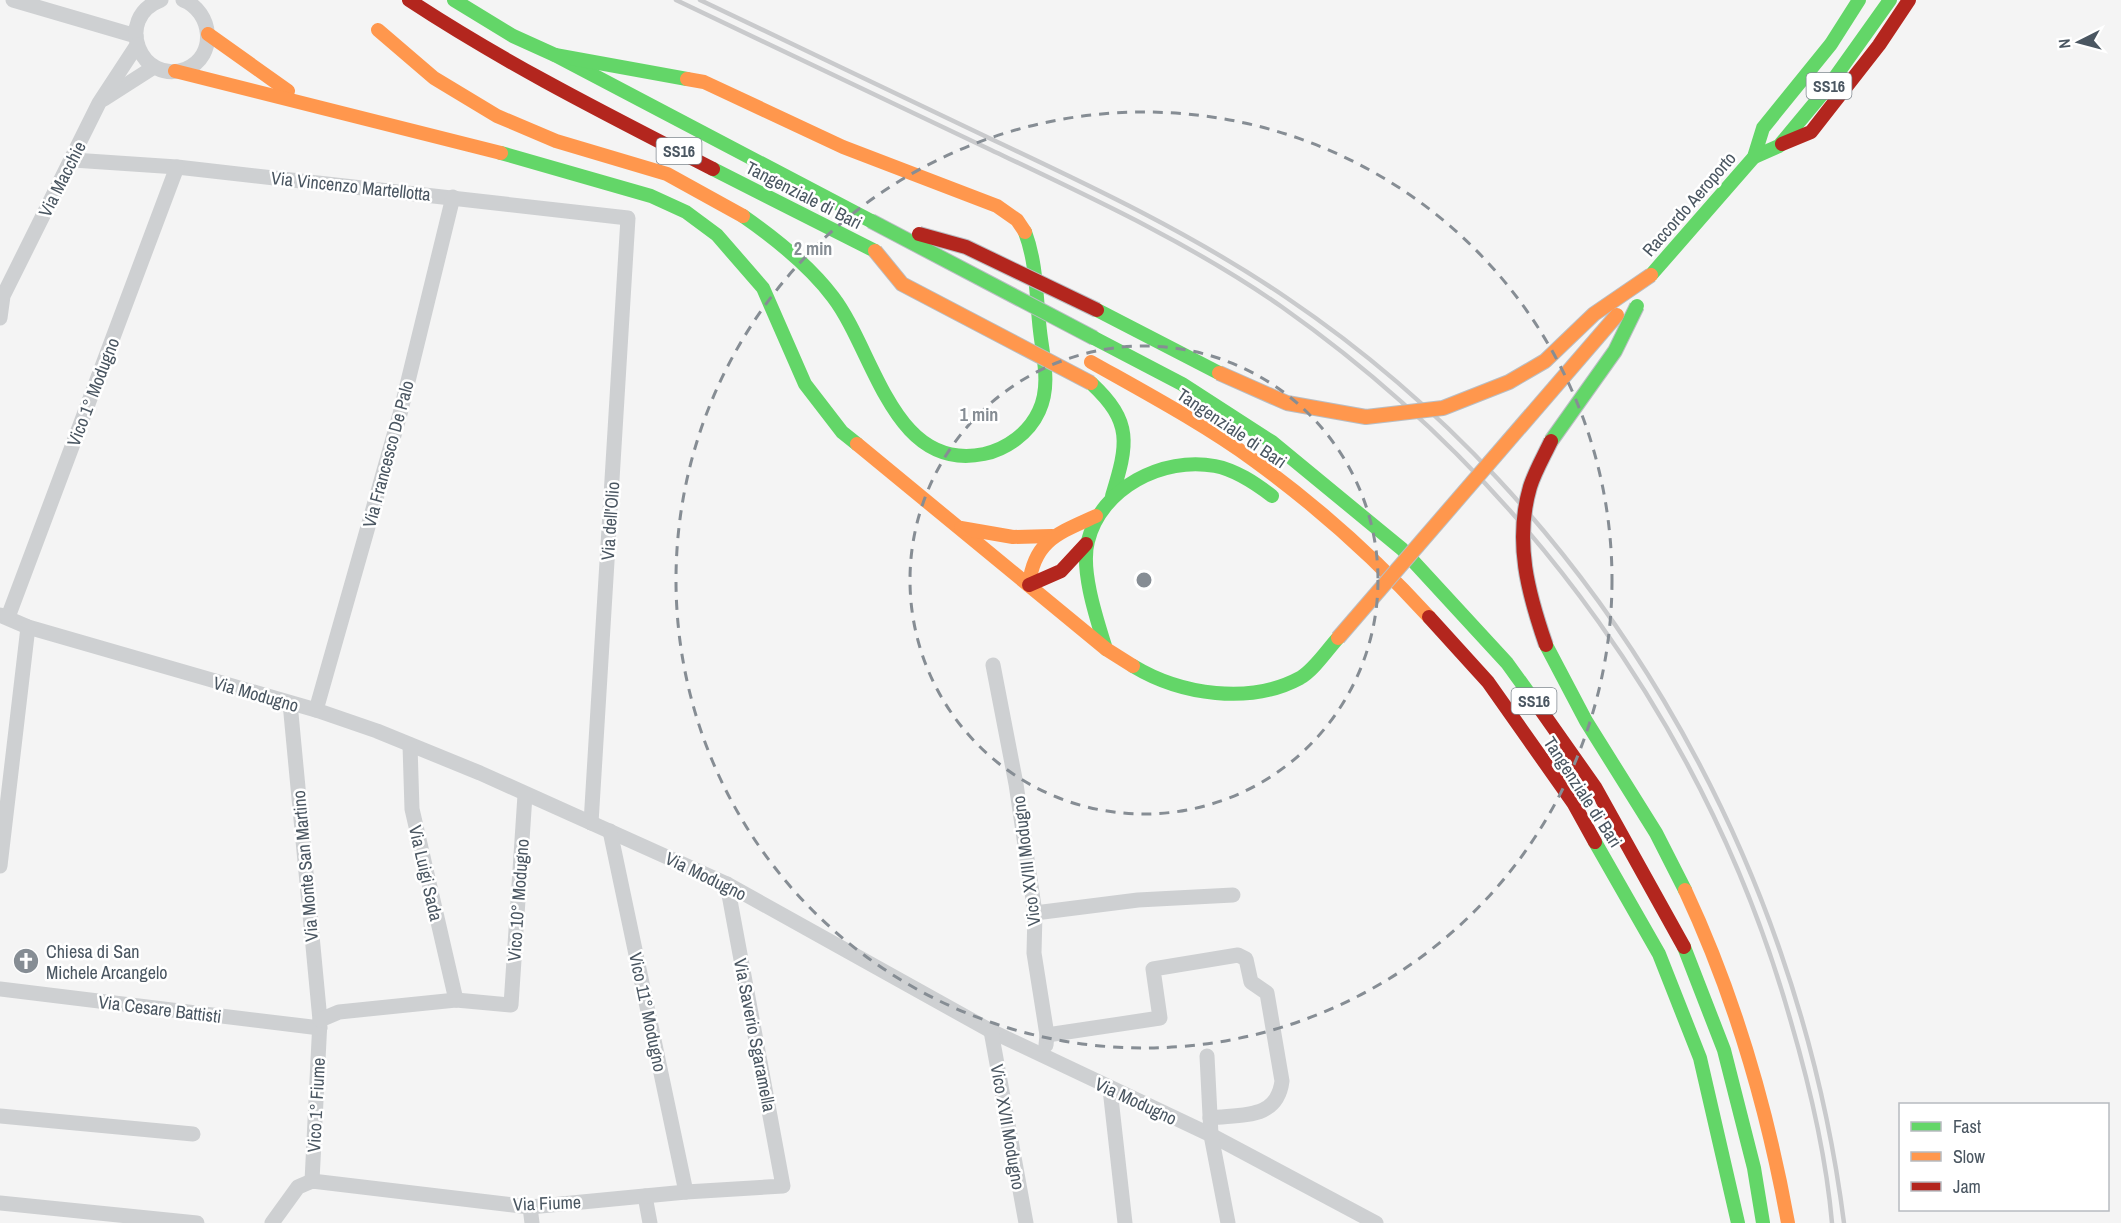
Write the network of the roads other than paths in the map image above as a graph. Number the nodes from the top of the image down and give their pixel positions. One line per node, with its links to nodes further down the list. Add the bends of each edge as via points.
1 (13, 0): 12 (street)
2 (161, 0): 9 (street)
3 (409, 0): 25 (main road, Tangenziale di Bari / SS16, via 536,78)
4 (453, 0): 13 (main road, Tangenziale di Bari / SS16)
5 (1859, 0): 19 (main road, Raccordo Aeroporto / SS16, via 1831,44 1763,128)
6 (1890, 0): 18 (main road, Raccordo Aeroporto / SS16, via 1828,87)
7 (1909, 0): 18 (main road, via 1811,132)
8 (191, 2): 11 (street, via 202,15)
9 (149, 4): 12 (street, Via Macchie, via 140,17)
10 (378, 30): 13 (main road, via 404,58 494,115 578,148 649,167 728,207 771,237 837,303 862,343 900,420 926,447 961,456 999,451 1027,431 1042,405 1045,374 1031,249 1019,222 997,206 843,147 704,82)
11 (208, 34): 15 (street, via 202,55 186,69); 16 (main road)
12 (136, 40): 14 (street); 17 (street, Via Macchie)
13 (555, 55): 24 (main road, Tangenziale di Bari / SS16)
14 (154, 67): 15 (street); 17 (street)
15 (175, 71): 16 (main road)
16 (304, 101): 35 (main road, via 651,196 686,212 717,235 763,288 805,384 842,432)
17 (99, 103): 20 (street, Via Macchie)
18 (1779, 146): 19 (main road, Raccordo Aeroporto / SS16)
19 (1754, 157): 27 (main road, Raccordo Aeroporto / SS16)
20 (73, 160): 21 (street, Via Vincenzo Martellotta); 28 (street, Via Macchie, via 3,296)
21 (177, 167): 22 (street, Via Vincenzo Martellotta); 41 (street, Vico 1° Modugno)
22 (453, 197): 23 (street, Via Vincenzo Martellotta); 46 (street, Via Francesco De Palo, via 400,414)
23 (628, 218): 49 (street, Via dell'Olio)
24 (871, 221): 27 (main road, bridge, via 966,246 1287,403 1366,417 1443,408 1509,382 1545,361 1594,314); 83 (main road, Tangenziale di Bari / SS16, bridge, via 1182,384 1272,442 1402,549 1507,663 1595,787 1682,941 1724,1050 1754,1168)
25 (875, 251): 26 (main road, Tangenziale di Bari / SS16); 32 (main road, bridge, via 902,284 1090,383 1114,406 1124,437 1123,461)
26 (906, 267)
27 (1652, 276): 43 (main road, bridge, via 1302,677 1261,693 1202,692 1150,677); 84 (main road, bridge, via 1615,351 1554,434 1530,487 1521,548 1529,597 1546,645 1586,720 1656,834 1705,931 1760,1086 1778,1156)
28 (0, 318)
29 (1029, 331): 30 (main road)
30 (1060, 346)
31 (1086, 360): 39 (main road, Tangenziale di Bari / SS16, via 1255,461)
32 (1112, 496): 33 (main road, via 1140,479 1179,465 1214,466 1246,476); 34 (main road)
33 (1283, 505)
34 (1096, 516): 36 (main road); 38 (main road)
35 (958, 527): 36 (main road, via 1013,537); 40 (main road)
36 (1052, 536): 40 (main road, via 1029,566)
37 (1329, 540): 39 (main road)
38 (1086, 544): 40 (main road, via 1061,572); 43 (main road, via 1091,592)
39 (1384, 569): 82 (main road, Tangenziale di Bari / SS16, via 1488,682 1574,804 1659,954 1700,1058)
40 (1029, 585): 43 (main road)
41 (4, 616): 42 (street, Via Modugno)
42 (28, 627): 45 (street, Via Modugno); 51 (street)
43 (1106, 649)
44 (993, 665): 54 (street, Vico XVIII Modugno)
45 (290, 704): 46 (street, Via Modugno); 58 (street, Via Monte San Martino)
46 (316, 710): 47 (street, Via Modugno)
47 (410, 745): 48 (street, Via Modugno); 56 (street, Via Luigi Sada, via 412,809)
48 (525, 795): 49 (street, Via Modugno); 57 (street, Vico 10° Modugno)
49 (591, 823): 50 (street, Via Modugno)
50 (610, 831): 52 (street, Via Modugno); 70 (street, Vico 11° Modugno)
51 (0, 866)
52 (727, 884): 59 (street, Via Modugno); 69 (street, Via Saverio Sgaramella)
53 (1233, 895): 54 (street, via 1138,900)
54 (1035, 913): 60 (street, Vico XVIII Modugno, via 1034,954)
55 (0, 989): 58 (street, Via Cesare Battisti)
56 (456, 1000): 57 (street, Via Cesare Battisti); 58 (street, Via Cesare Battisti, via 339,1012)
57 (511, 1005)
58 (320, 1024): 68 (street, Vico 1° Fiume)
59 (991, 1031): 62 (street, Via Modugno); 78 (street, Vico XVII Modugno)
60 (1047, 1035): 62 (street, Vico XVIII Modugno); 65 (street, via 1160,1018 1153,969 1238,955 1246,958 1251,982 1267,993 1282,1081 1280,1094 1267,1110)
61 (1207, 1056): 65 (street)
62 (1045, 1058): 63 (street, Via Modugno)
63 (1110, 1089): 67 (street, Via Modugno); 79 (street)
64 (0, 1116): 66 (street)
65 (1210, 1118): 67 (street)
66 (193, 1134)
67 (1211, 1136): 80 (street); 81 (street, Via Modugno)
68 (312, 1181): 73 (street, Via Fiume); 75 (street, via 298,1187)
69 (783, 1186): 70 (street, Via Fiume)
70 (686, 1192): 71 (street, Via Fiume)
71 (645, 1196): 73 (street, Via Fiume); 77 (street)
72 (0, 1203): 74 (street)
73 (530, 1207): 76 (street)
74 (192, 1223)
75 (272, 1223)
76 (532, 1223)
77 (650, 1223)
78 (1026, 1223)
79 (1125, 1223)
80 (1228, 1223)
81 (1376, 1223)
82 (1738, 1223)
83 (1763, 1223)
84 (1788, 1223)

